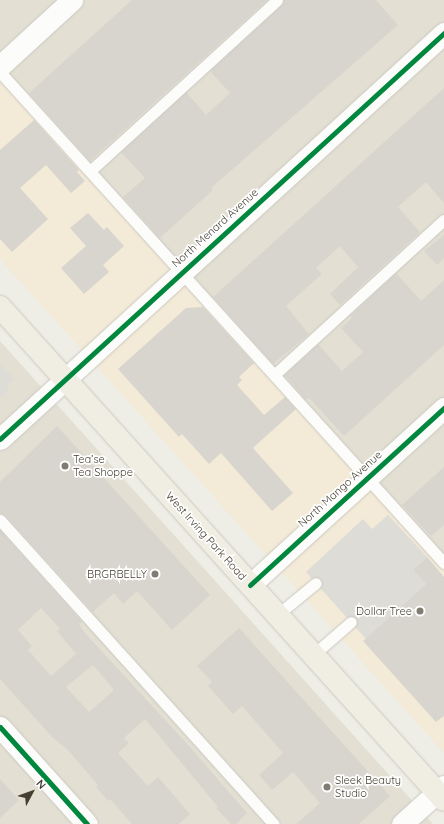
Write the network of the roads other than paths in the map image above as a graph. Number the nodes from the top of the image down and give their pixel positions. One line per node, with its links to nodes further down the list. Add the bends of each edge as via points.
1 (72, 0): 4 (street)
2 (278, 0): 6 (lane)
3 (444, 33): 8 (street, North Menard Avenue)
4 (0, 66)
5 (0, 72): 6 (lane)
6 (90, 171): 8 (lane)
7 (444, 220): 10 (lane)
8 (182, 272): 10 (lane); 11 (street, North Menard Avenue)
9 (0, 307): 11 (main road, West Irving Park Road)
10 (274, 375): 14 (lane)
11 (65, 379): 13 (street, North Menard Avenue); 18 (main road, West Irving Park Road)
12 (444, 408): 14 (street, North Mango Avenue)
13 (0, 439)
14 (367, 478): 16 (lane); 18 (street, North Mango Avenue)
15 (0, 520): 25 (lane)
16 (444, 563)
17 (316, 583): 19 (lane)
18 (250, 585): 19 (main road, West Irving Park Road)
19 (277, 615): 21 (main road, West Irving Park Road)
20 (350, 622): 21 (lane)
21 (314, 655): 23 (main road, West Irving Park Road)
22 (0, 728): 24 (street)
23 (442, 793): 26 (street)
24 (87, 824)
25 (274, 824)
26 (402, 824)

